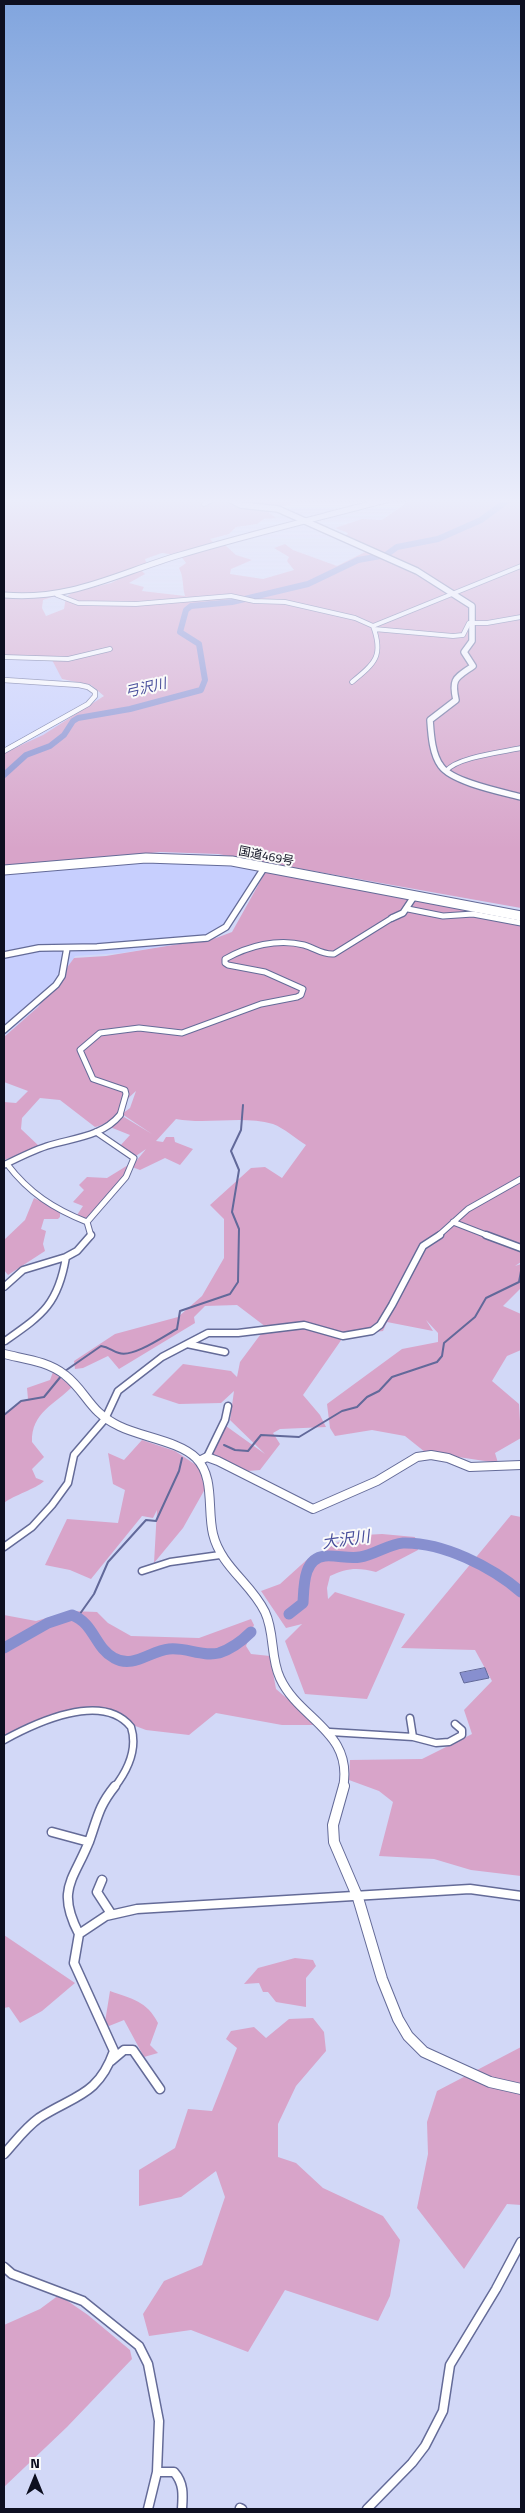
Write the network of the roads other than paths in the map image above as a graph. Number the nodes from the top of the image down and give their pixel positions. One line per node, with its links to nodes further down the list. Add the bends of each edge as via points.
1 (343, 615): 6 (street)
2 (402, 615): 6 (street)
3 (473, 615): 5 (main road)
4 (521, 617): 5 (street)
5 (473, 623): 6 (street, via 468,623 463,635 454,636); 13 (main road, via 472,641 464,652 473,666 455,679 456,700 430,720 440,767)
6 (373, 627): 10 (street, via 379,642 375,663)
7 (110, 649): 8 (street, via 48,660)
8 (4, 656)
9 (4, 680): 12 (street, via 79,685 88,687 95,696 88,704)
10 (352, 682)
11 (521, 748): 13 (street, via 460,762)
12 (4, 751)
13 (446, 771): 14 (main road)
14 (521, 797)
15 (264, 868): 16 (highway, 国道469号, via 198,857 153,856); 17 (highway, 国道469号); 22 (street, via 226,927 218,934 193,939)
16 (4, 870)
17 (415, 895): 18 (street); 19 (highway, 国道469号)
18 (408, 909): 20 (street); 21 (street, via 443,916 473,914)
19 (521, 916)
20 (392, 918): 25 (street, via 334,954 282,943 253,948 225,959 228,965 265,972 303,989 297,997 254,1007 182,1033 139,1028 97,1034 82,1047 80,1053 93,1079 125,1090)
21 (521, 923)
22 (67, 948): 23 (street, via 39,948); 24 (street, via 62,976 56,985)
23 (4, 955)
24 (4, 1030)
25 (120, 1115): 26 (street)
26 (96, 1132): 27 (street, via 54,1144); 29 (street, via 134,1158 122,1186 95,1210)
27 (5, 1165): 29 (street, via 36,1197)
28 (521, 1179): 30 (street, via 475,1205)
29 (87, 1222): 32 (street, via 91,1236)
30 (453, 1222): 31 (street); 35 (street, via 423,1246 380,1325 372,1331 343,1336 316,1327 294,1325 238,1333 208,1333)
31 (521, 1248)
32 (66, 1257): 33 (street, via 23,1270); 34 (street, via 59,1288 42,1315)
33 (4, 1287)
34 (4, 1340): 37 (street)
35 (186, 1344): 36 (street); 39 (street, via 162,1357 118,1390)
36 (225, 1352)
37 (4, 1354): 39 (street, via 57,1370)
38 (228, 1406): 40 (street, via 227,1419)
39 (105, 1419): 41 (street, via 182,1448); 43 (street, via 74,1455 68,1483 52,1505 32,1527)
40 (207, 1457): 41 (street); 42 (street, via 313,1509 377,1481 417,1457 448,1458 470,1467)
41 (198, 1461): 44 (street, via 205,1469 213,1533)
42 (520, 1466)
43 (4, 1547)
44 (220, 1554): 45 (street, via 170,1562); 48 (street, via 231,1572 263,1608 270,1622 273,1658 285,1689)
45 (142, 1571)
46 (410, 1718): 49 (street)
47 (456, 1724): 49 (street, via 462,1735 450,1742 436,1743)
48 (330, 1732): 49 (street); 55 (street, via 343,1760 345,1775 333,1835)
49 (413, 1737)
50 (4, 1740): 52 (street, via 66,1712 104,1712 128,1722 134,1741 129,1764 100,1807)
51 (52, 1832): 52 (street)
52 (89, 1842): 57 (street, via 68,1887 73,1924)
53 (102, 1880): 56 (street, via 97,1892)
54 (521, 1896): 55 (street, via 470,1889)
55 (358, 1897): 56 (street); 60 (street, via 373,1952 398,2021 411,2040 422,2050 486,2081)
56 (110, 1912): 57 (street)
57 (79, 1934): 58 (street, via 74,1963 111,2042 114,2052)
58 (111, 2061): 59 (street, via 124,2050 133,2050); 61 (street, via 102,2081 38,2119)
59 (160, 2089)
60 (521, 2089)
61 (4, 2154)
62 (521, 2242): 67 (street, via 450,2365 443,2411 425,2446)
63 (4, 2267): 64 (street, via 12,2274 83,2301 139,2346 148,2364 158,2412)
64 (158, 2472): 65 (street); 66 (street, via 174,2472 182,2479)
65 (148, 2509)
66 (182, 2509)
67 (367, 2509)

